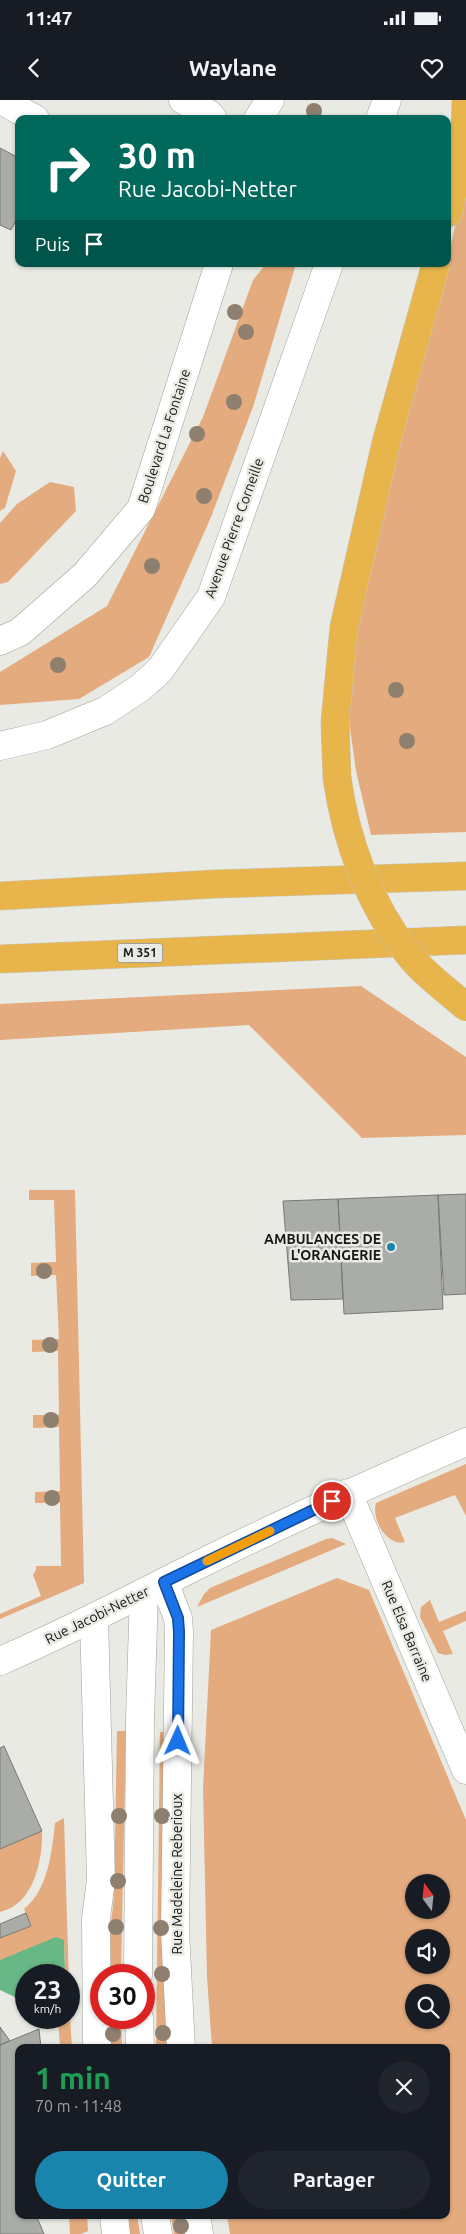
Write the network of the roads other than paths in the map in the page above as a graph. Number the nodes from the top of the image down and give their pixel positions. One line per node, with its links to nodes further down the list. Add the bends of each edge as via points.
1 (1, 100): 6 (street)
2 (183, 100): 7 (street)
3 (270, 100): 8 (street)
4 (387, 100): 9 (street)
5 (466, 100): 10 (highway, via 465,136)
6 (28, 115)
7 (210, 115)
8 (261, 115)
9 (381, 115)
10 (451, 199)
11 (218, 267): 14 (street, Boulevard La Fontaine, via 141,509 85,575 20,632)
12 (328, 267): 15 (street, Avenue Pierre Corneille, via 211,597 160,670 140,688 105,711 47,735)
13 (435, 267): 24 (highway, bridge, via 386,443 344,627 335,722 337,778 342,811 368,890 411,957)
14 (0, 640)
15 (0, 746)
16 (466, 876): 18 (highway)
17 (0, 877): 18 (highway)
18 (215, 884): 19 (highway)
19 (0, 896)
20 (466, 940): 21 (highway, M 351)
21 (279, 947): 22 (highway, M 351); 23 (highway)
22 (0, 960)
23 (0, 972)
24 (466, 1007)
25 (466, 1442): 26 (street, Rue Jacobi-Netter)
26 (348, 1493): 27 (street, Rue Jacobi-Netter); 30 (street, Rue Elsa Barraine)
27 (154, 1587): 28 (street, Rue Jacobi-Netter); 31 (street, via 140,1718); 35 (street, Rue Madeleine Reberioux, via 178,1618 179,1632 175,1930)
28 (94, 1617): 29 (street, Rue Jacobi-Netter); 33 (street, via 101,1880 96,1918)
29 (0, 1661)
30 (466, 1770)
31 (138, 1964)
32 (139, 2029): 34 (street)
33 (97, 2044)
34 (140, 2044)
35 (181, 2044)
36 (114, 2219): 39 (street)
37 (156, 2219): 40 (street)
38 (197, 2219): 41 (street)
39 (116, 2234)
40 (158, 2234)
41 (199, 2234)

